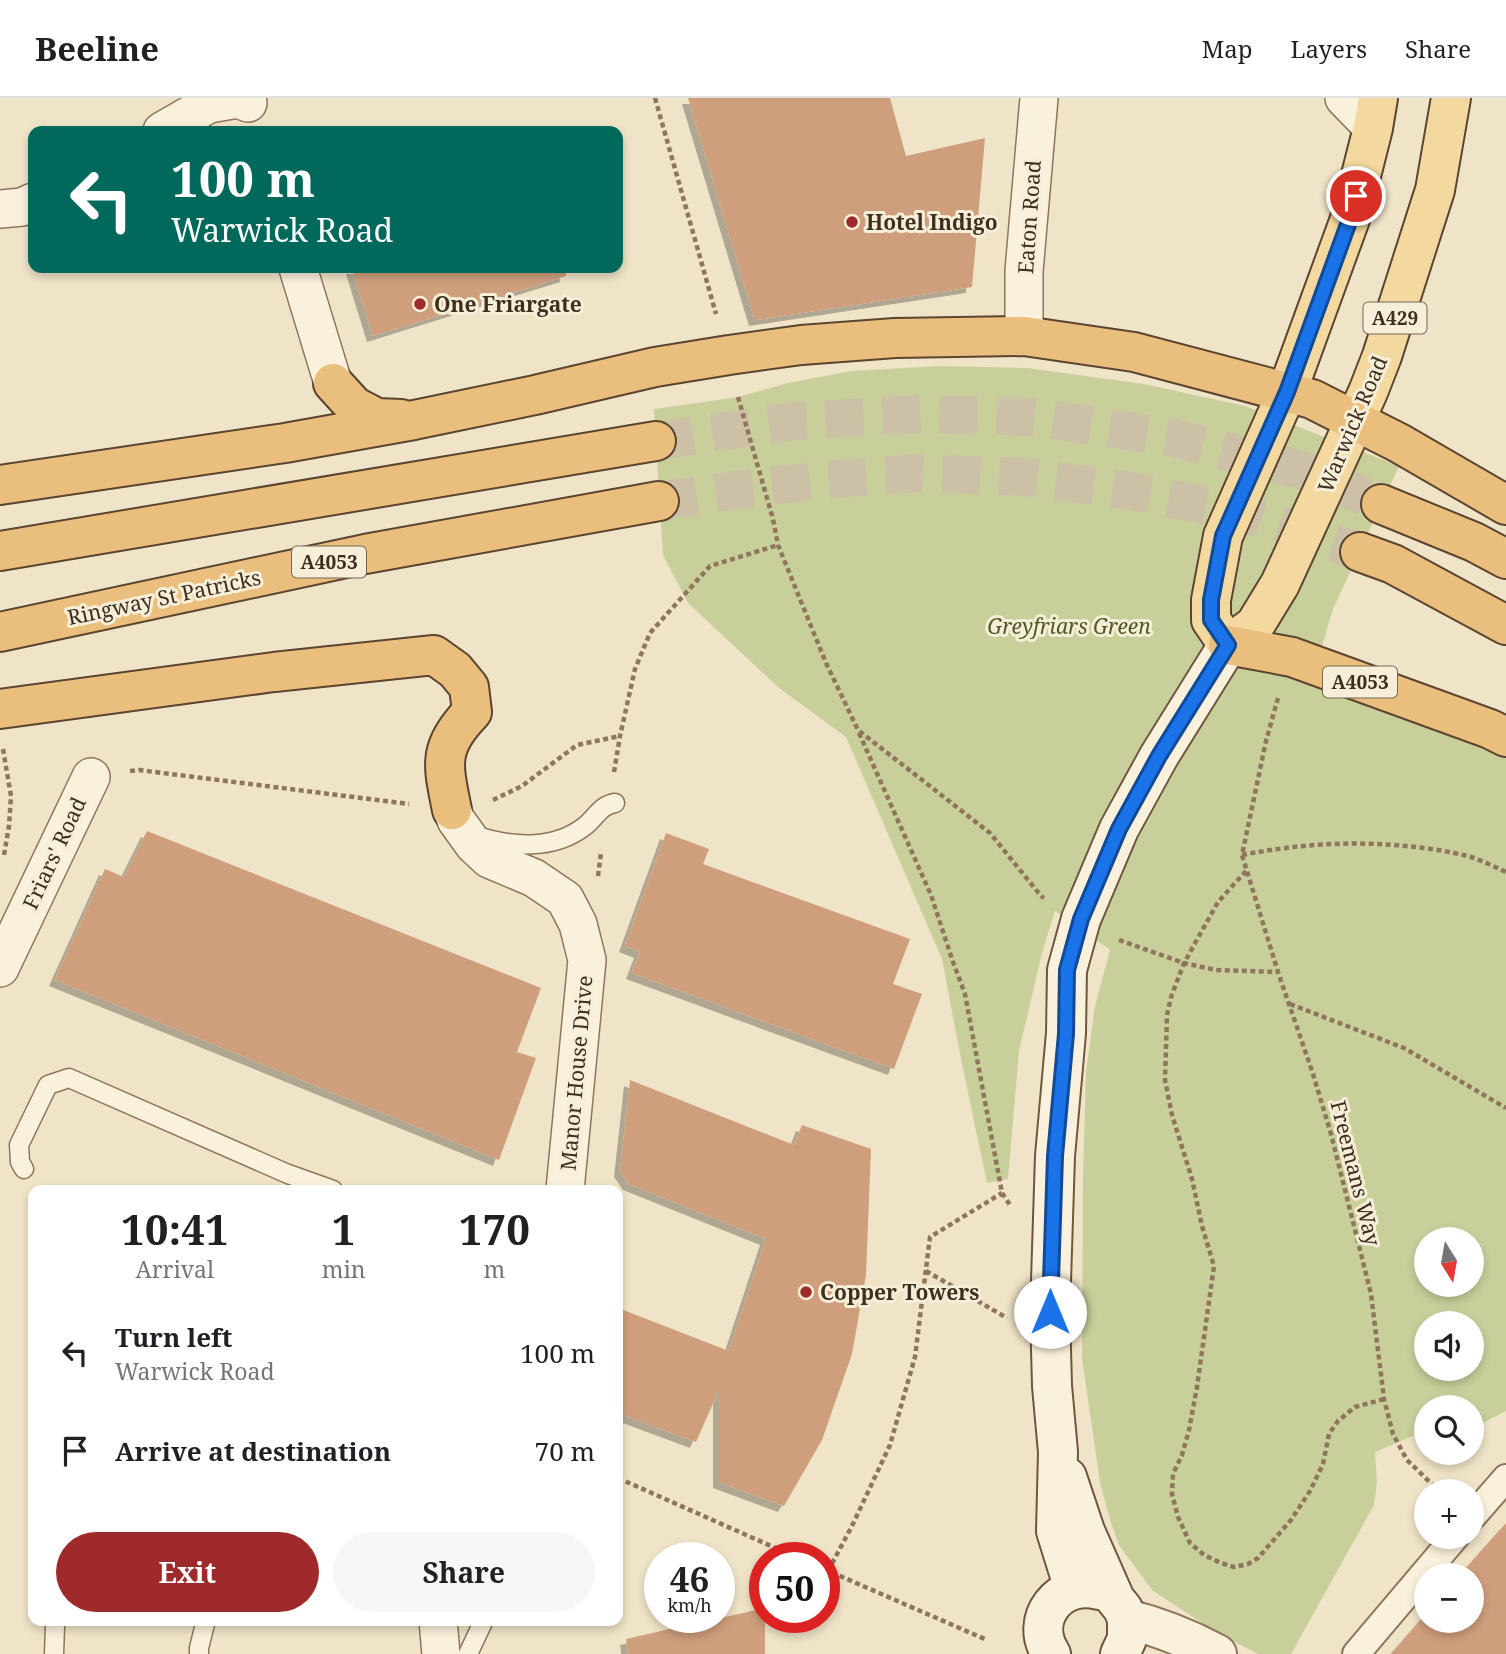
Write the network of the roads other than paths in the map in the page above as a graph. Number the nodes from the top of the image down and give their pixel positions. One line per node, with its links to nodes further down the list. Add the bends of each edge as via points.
1 (1039, 98): 8 (street, Eaton Road, via 1024,271)
2 (1345, 98): 5 (street)
3 (1451, 98): 12 (main road, Warwick Road / A429, via 1435,190)
4 (250, 108): 6 (street, via 238,99 209,104)
5 (1375, 113): 10 (main road, via 1350,219)
6 (171, 126)
7 (300, 273): 9 (street)
8 (1024, 336): 10 (highway, via 1134,352); 11 (highway, via 801,345 655,367)
9 (333, 383): 11 (highway, via 354,406 377,418); 14 (highway, via 327,412 314,430)
10 (1287, 392): 12 (highway, via 1312,399); 24 (main road, via 1223,536 1211,620)
11 (414, 420): 14 (highway)
12 (1356, 422): 18 (highway); 24 (main road, Warwick Road / A429, via 1280,584 1255,625)
13 (656, 441): 19 (highway)
14 (285, 443): 15 (highway)
15 (0, 485)
16 (659, 501): 23 (highway, Ringway St Patricks / A4053, via 365,554)
17 (1381, 504): 21 (highway)
18 (1506, 505)
19 (0, 551)
20 (1360, 552): 22 (highway, via 1393,564)
21 (1506, 559)
22 (1506, 625)
23 (0, 632)
24 (1228, 645): 26 (highway, A4053, via 1292,657); 34 (main road, Warwick Road, via 1119,829 1081,919 1067,970 1050,1266)
25 (1, 727): 29 (highway, via 274,672 434,655 469,687 472,712 448,744 443,768)
26 (1506, 737)
27 (91, 777): 30 (street, Friars' Road)
28 (615, 803): 29 (lane, via 573,834 547,842 514,845 491,841)
29 (458, 820): 33 (street, Manor House Drive, via 489,859 534,877 565,899 578,925 587,960)
30 (0, 968)
31 (24, 1169): 32 (lane, via 19,1145 36,1109 48,1085 69,1078)
32 (319, 1185)
33 (565, 1185)
34 (1058, 1452): 38 (main road, Warwick Road, via 1056,1531); 39 (main road, Warwick Road)
35 (1506, 1478): 36 (street)
36 (1484, 1503)
37 (1445, 1549): 50 (street)
38 (1074, 1589): 39 (main road, via 1106,1592); 44 (main road, via 1056,1598)
39 (1120, 1624): 49 (main road, via 1156,1626)
40 (204, 1626): 46 (lane)
41 (439, 1626): 47 (street)
42 (481, 1626): 48 (lane)
43 (55, 1627): 45 (lane)
44 (1025, 1645)
45 (54, 1654)
46 (199, 1654)
47 (441, 1654)
48 (468, 1654)
49 (1217, 1654)
50 (1356, 1654)

